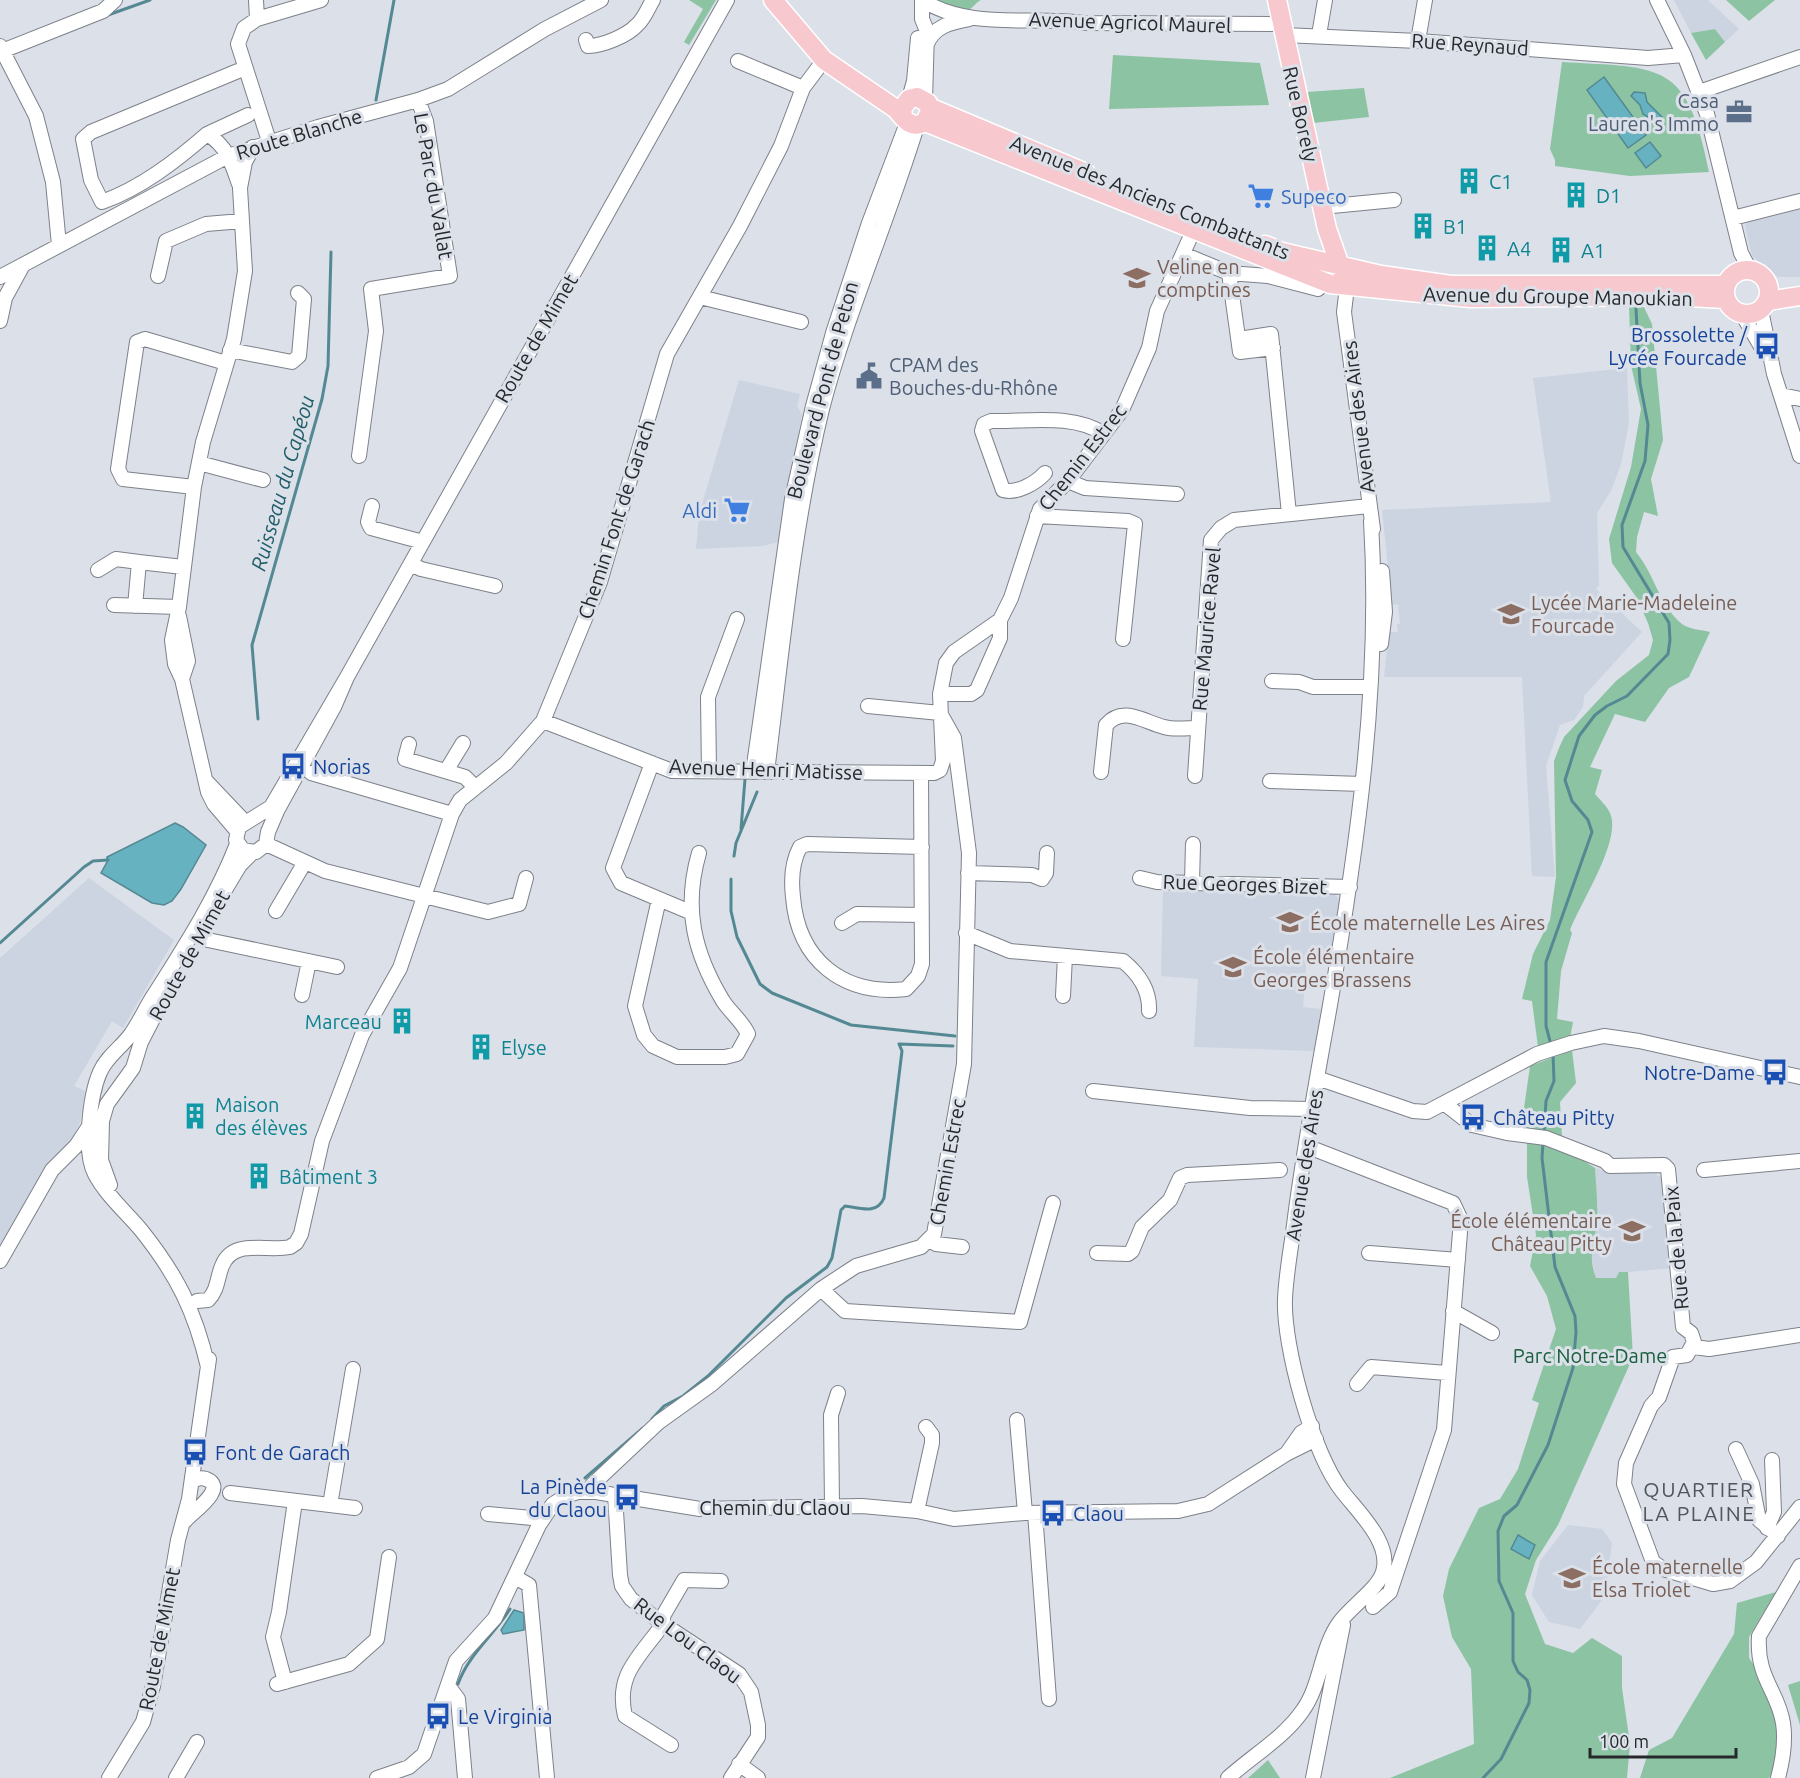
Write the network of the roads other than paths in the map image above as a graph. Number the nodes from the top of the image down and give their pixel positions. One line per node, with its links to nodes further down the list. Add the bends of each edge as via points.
1 (115, 0): 23 (street, via 103,11)
2 (256, 0): 15 (street)
3 (321, 0): 15 (street)
4 (601, 0): 32 (street, Route Blanche, via 544,29 448,89)
5 (653, 0): 20 (street, via 631,30 597,46 588,46)
6 (727, 0): 82 (street, Route de Mimet)
7 (773, 0): 27 (main road)
8 (784, 0): 33 (main road, via 833,57)
9 (922, 0): 14 (street, Avenue Agricol Maurel, via 943,12); 16 (street, Avenue Agricol Maurel)
10 (1277, 0): 17 (main road, Rue Borely)
11 (1325, 0): 19 (street)
12 (1425, 0): 21 (street)
13 (1657, 0): 18 (street)
14 (977, 18): 17 (street, Avenue Agricol Maurel); 22 (street, Avenue Agricol Maurel, via 941,27)
15 (257, 19): 36 (street, via 244,28 238,44)
16 (922, 19): 22 (street, Avenue Agricol Maurel); 33 (street, Avenue Agricol Maurel, via 914,81)
17 (1283, 29): 19 (street, Rue Reynaud); 42 (main road, Rue Borely)
18 (1673, 32): 24 (street); 25 (street, via 1666,48)
19 (1319, 35): 21 (street, Rue Reynaud)
20 (586, 40)
21 (1418, 41): 25 (street, Rue Reynaud)
22 (927, 44): 33 (street, Avenue Agricol Maurel)
23 (1, 49): 46 (street, via 36,116 52,182)
24 (1684, 55): 25 (street, Rue Reynaud); 31 (street)
25 (1655, 56)
26 (1800, 57): 31 (street)
27 (824, 60): 30 (street, Chemin Font de Garach); 33 (main road, via 896,109)
28 (738, 62): 30 (street)
29 (238, 71): 35 (street, via 100,128 83,139 91,180 102,202 176,161)
30 (803, 88): 60 (street, Chemin Font de Garach, via 781,146)
31 (1699, 92): 43 (street)
32 (418, 100): 36 (street, Route Blanche); 70 (street, Le Parc du Vallat, via 426,121 450,276 371,289 376,331)
33 (915, 112): 45 (main road, Avenue des Anciens Combattants); 48 (main road, Avenue des Anciens Combattants, via 1282,252); 107 (street, Boulevard Pont de Peton, via 868,223 813,406 792,499)
34 (248, 115): 35 (street)
35 (207, 134): 38 (street, via 219,141)
36 (269, 141): 37 (street, Route Blanche)
37 (253, 147): 38 (street, Route Blanche); 39 (street, via 245,162)
38 (228, 156): 39 (street); 46 (street, Route Blanche)
39 (240, 188): 44 (street)
40 (1394, 200): 42 (street)
41 (1800, 201): 43 (street)
42 (1322, 207): 48 (main road, Rue Borely)
43 (1733, 218): 55 (street, via 1741,253)
44 (242, 221): 52 (street, via 206,224 166,241); 65 (street, via 245,271)
45 (1194, 228): 47 (street, Chemin Estrec); 50 (main road, Avenue des Anciens Combattants)
46 (59, 245): 49 (street, Route Blanche)
47 (1183, 254): 54 (street); 69 (street, Chemin Estrec, via 1157,311 1139,376 1122,410)
48 (1333, 260): 50 (main road); 51 (main road, Avenue du Groupe Manoukian); 57 (main road)
49 (24, 264): 53 (street, Route Blanche); 62 (street)
50 (1302, 273): 57 (main road, Avenue des Anciens Combattants)
51 (1373, 273): 55 (main road, Avenue du Groupe Manoukian, via 1451,285); 57 (main road)
52 (158, 276)
53 (0, 277)
54 (1230, 277): 57 (street, via 1268,276); 80 (street, via 1239,339 1271,334)
55 (1735, 282): 57 (main road, Avenue du Groupe Manoukian, via 1668,296 1471,298); 61 (main road, via 1757,272); 63 (main road, via 1732,310)
56 (1800, 286): 61 (main road)
57 (1333, 289): 79 (street, Avenue des Aires, via 1344,312)
58 (298, 293): 65 (street, via 304,299 297,360)
59 (1800, 296): 61 (main road)
60 (699, 297): 64 (street); 100 (street, Chemin Font de Garach, via 667,354 600,582)
61 (1765, 298): 63 (main road); 66 (street)
62 (1, 305)
63 (1742, 314): 66 (street)
64 (801, 322)
65 (228, 356): 72 (street, via 215,398 204,411); 76 (street, via 144,339 137,342 119,475 123,479)
66 (1774, 374): 67 (street)
67 (1781, 395): 68 (street); 71 (street)
68 (1800, 399)
69 (1104, 434): 73 (street, via 1076,422 984,424 982,430 1003,490 1010,492 1037,482); 75 (street, Chemin Estrec)
70 (359, 456)
71 (1800, 456)
72 (199, 463): 74 (street); 76 (street)
73 (1045, 473)
74 (263, 480)
75 (1068, 481): 77 (street, via 1085,488); 81 (street, Chemin Estrec)
76 (194, 487): 85 (street)
77 (1178, 494)
78 (372, 506): 82 (street, via 368,522 371,528)
79 (1369, 506): 80 (street, Rue Maurice Ravel); 96 (street, Avenue des Aires, via 1375,596)
80 (1289, 514): 101 (street, Rue Maurice Ravel, via 1234,520 1211,540)
81 (1037, 516): 92 (street, Chemin Estrec); 93 (street, via 1135,524)
82 (423, 542): 84 (street, Route de Mimet)
83 (139, 562): 85 (street); 86 (street, via 116,559); 89 (street)
84 (411, 564): 87 (street); 94 (street, Route de Mimet)
85 (183, 567): 90 (street)
86 (98, 570)
87 (495, 586)
88 (114, 605): 89 (street)
89 (135, 606): 90 (street)
90 (179, 610): 116 (street, via 178,640 188,661 182,680 183,694 207,781)
91 (737, 619): 106 (street, via 708,697)
92 (1000, 620): 97 (street, Chemin Estrec, via 954,652 942,675); 97 (street, Chemin Estrec, via 1000,638 977,690 971,694)
93 (1123, 639)
94 (347, 677): 116 (street, Route de Mimet, via 270,807); 117 (street, Route de Mimet)
95 (1272, 681): 96 (street, via 1299,681 1313,687)
96 (1370, 687): 113 (street, Avenue des Aires)
97 (940, 694): 99 (street, Chemin Estrec)
98 (868, 706): 99 (street)
99 (940, 713): 108 (street, Avenue Henri Matisse, via 940,770); 124 (street, Chemin Estrec, via 954,738 966,813)
100 (543, 721): 104 (street, Avenue Henri Matisse); 114 (street, Chemin Font de Garach, via 506,763)
101 (1198, 728): 109 (street, via 1166,728 1135,716 1118,716 1106,725); 111 (street, Rue Maurice Ravel)
102 (464, 743): 105 (street)
103 (409, 744): 105 (street, via 405,759)
104 (652, 763): 106 (street, Avenue Henri Matisse, via 672,771); 130 (street, via 614,868 621,883)
105 (446, 771): 114 (street, via 465,777)
106 (709, 771): 107 (street, Avenue Henri Matisse)
107 (760, 772): 108 (street, Avenue Henri Matisse)
108 (921, 772): 119 (street)
109 (1101, 772)
110 (311, 773): 115 (street)
111 (1196, 776)
112 (1270, 781): 113 (street)
113 (1362, 784): 128 (street, Avenue des Aires)
114 (474, 786): 115 (street, Chemin Font de Garach)
115 (452, 814): 129 (street, Chemin Font de Garach)
116 (243, 829): 117 (street, via 262,824); 120 (street, via 243,850); 135 (street, Route de Mimet)
117 (267, 838): 120 (street, Route de Mimet, via 260,851); 123 (street)
118 (1193, 844): 127 (street)
119 (922, 846): 133 (street); 133 (street, via 807,844 796,854 791,883 797,927 810,951 834,974 865,988 896,990 912,984 922,964)
120 (252, 853): 135 (street, Route de Mimet)
121 (699, 853): 132 (street)
122 (1047, 854): 124 (street, via 1042,879 1032,875)
123 (305, 862): 129 (street); 131 (street)
124 (968, 873): 136 (street, Chemin Estrec)
125 (526, 878): 129 (street, via 519,904 491,912)
126 (1140, 878): 127 (street, Rue Georges Bizet)
127 (1192, 882): 128 (street, Rue Georges Bizet)
128 (1350, 887): 147 (street, Avenue des Aires)
129 (423, 897): 170 (street, Chemin Font de Garach, via 400,968 362,1035 322,1141 296,1243 290,1247 239,1248 230,1253 215,1293 208,1300)
130 (659, 899): 132 (street); 132 (street, via 635,1006 639,1025 653,1046 664,1053 689,1058 731,1057 737,1054 748,1034 712,983)
131 (276, 911)
132 (690, 912)
133 (922, 915): 134 (street, via 857,914)
134 (842, 923)
135 (196, 933): 138 (street, via 208,940); 143 (street, Route de Mimet, via 130,1035); 144 (street, Route de Mimet, via 141,1042)
136 (966, 933): 137 (street, via 1010,951); 163 (street, Chemin Estrec, via 964,1064)
137 (1065, 956): 141 (street); 142 (street, via 1123,962 1133,969 1149,995)
138 (309, 961): 139 (street); 140 (street)
139 (337, 967)
140 (302, 995)
141 (1063, 996)
142 (1149, 1011)
143 (117, 1048): 144 (street, via 130,1050); 145 (street, Route de Mimet)
144 (135, 1062): 148 (street, Route de Mimet)
145 (99, 1075): 148 (street, via 106,1088); 152 (street, Route de Mimet)
146 (1800, 1077): 150 (street, via 1604,1036 1537,1054)
147 (1317, 1078): 150 (street, via 1413,1111 1427,1112); 151 (street, Avenue des Aires)
148 (120, 1087): 152 (street, Route de Mimet)
149 (1093, 1091): 151 (street, via 1250,1108)
150 (1445, 1104): 174 (street, Rue de la Paix, via 1472,1125 1543,1138 1610,1166 1664,1165 1668,1169 1683,1327 1691,1333)
151 (1311, 1109): 154 (street, Avenue des Aires)
152 (96, 1129): 153 (street, Route de Mimet); 161 (street, Route de Mimet, via 105,1178)
153 (83, 1143): 161 (street, Route de Mimet, via 99,1182); 168 (street, via 52,1170)
154 (1306, 1146): 156 (street, Avenue des Aires); 167 (street, via 1453,1203 1461,1220)
155 (1800, 1161): 158 (street)
156 (1303, 1162): 157 (street); 159 (street, Avenue des Aires)
157 (1280, 1170): 159 (street); 165 (street, via 1180,1178 1170,1200 1142,1227 1132,1251)
158 (1704, 1170)
159 (1299, 1182): 182 (street, Avenue des Aires, via 1285,1300 1287,1332)
160 (1053, 1203): 169 (street, via 1020,1322 845,1311)
161 (130, 1218): 162 (street, Route de Mimet)
162 (143, 1233): 170 (street, Route de Mimet, via 176,1268); 175 (street, Route de Mimet, via 189,1303)
163 (931, 1240): 164 (street); 169 (street, Chemin Estrec, via 909,1252 856,1266)
164 (962, 1247)
165 (1097, 1253)
166 (1368, 1253): 167 (street)
167 (1458, 1260): 171 (street)
168 (0, 1261)
169 (821, 1288): 186 (street, Chemin Estrec, via 712,1384 658,1422 592,1485)
170 (197, 1301): 175 (street, Route de Mimet, via 207,1340)
171 (1453, 1311): 172 (street); 177 (street)
172 (1492, 1333)
173 (1800, 1335): 174 (street, via 1709,1349)
174 (1694, 1347): 200 (street, via 1683,1357 1673,1357 1659,1397 1651,1406 1626,1463 1623,1484 1653,1562 1663,1569 1713,1584 1730,1581 1756,1562)
175 (208, 1367): 185 (street, Route de Mimet, via 197,1446)
176 (353, 1369): 191 (street)
177 (1447, 1372): 178 (street, via 1371,1367); 205 (street, via 1444,1430 1390,1592)
178 (1356, 1384)
179 (838, 1394): 192 (street, via 831,1415)
180 (1017, 1420): 196 (street)
181 (926, 1427): 195 (street, via 932,1443)
182 (1314, 1432): 196 (street, Chemin du Claou, via 1301,1433 1286,1454 1195,1509); 206 (street, Avenue des Aires, via 1327,1469 1377,1539 1385,1559 1378,1582)
183 (1736, 1449): 200 (street, via 1752,1484 1759,1520)
184 (1772, 1460): 200 (street)
185 (199, 1484): 187 (street); 189 (street, via 213,1492); 189 (street, via 194,1501); 199 (street, Route de Mimet)
186 (590, 1492): 188 (street, Chemin du Claou); 198 (street, Chemin du Claou, via 567,1495 553,1504)
187 (230, 1493): 189 (street); 190 (street)
188 (615, 1495): 192 (street, Chemin du Claou, via 700,1509); 207 (street, Rue Lou Claou, via 622,1586 631,1599)
189 (206, 1501): 199 (street)
190 (295, 1501): 191 (street); 201 (street, via 273,1637 281,1683 349,1664 377,1639)
191 (330, 1505): 194 (street)
192 (832, 1507): 195 (street, Chemin du Claou)
193 (1800, 1507): 200 (street)
194 (355, 1508)
195 (917, 1511): 196 (street, Chemin du Claou, via 954,1519)
196 (1030, 1513): 209 (street)
197 (488, 1514): 198 (street)
198 (543, 1519): 203 (street, Chemin du Claou)
199 (180, 1527): 213 (street, Route de Mimet, via 160,1651 143,1722)
200 (1772, 1532)
201 (389, 1557)
202 (1800, 1566): 222 (street, via 1759,1636 1762,1660 1784,1696 1794,1728 1792,1747)
203 (514, 1577): 208 (street, Chemin du Claou, via 495,1618 456,1661); 217 (street, via 529,1586 531,1596)
204 (721, 1581): 207 (street, via 684,1580 663,1617)
205 (1373, 1607)
206 (1340, 1621): 220 (street, Avenue des Aires, via 1305,1708 1284,1732); 221 (street, via 1343,1630)
207 (663, 1624): 211 (street, via 623,1680 621,1699 625,1716); 212 (street, Rue Lou Claou, via 739,1674 751,1692 758,1737)
208 (448, 1687): 215 (street, Chemin du Claou, via 424,1754 409,1767); 216 (street, via 458,1699)
209 (1049, 1699)
210 (197, 1742): 214 (street)
211 (671, 1745)
212 (740, 1764): 218 (street, Rue Lou Claou); 219 (street)
213 (109, 1778)
214 (176, 1778)
215 (377, 1778)
216 (465, 1778)
217 (547, 1778)
218 (731, 1778)
219 (758, 1778)
220 (1228, 1778)
221 (1312, 1778)
222 (1778, 1778)

